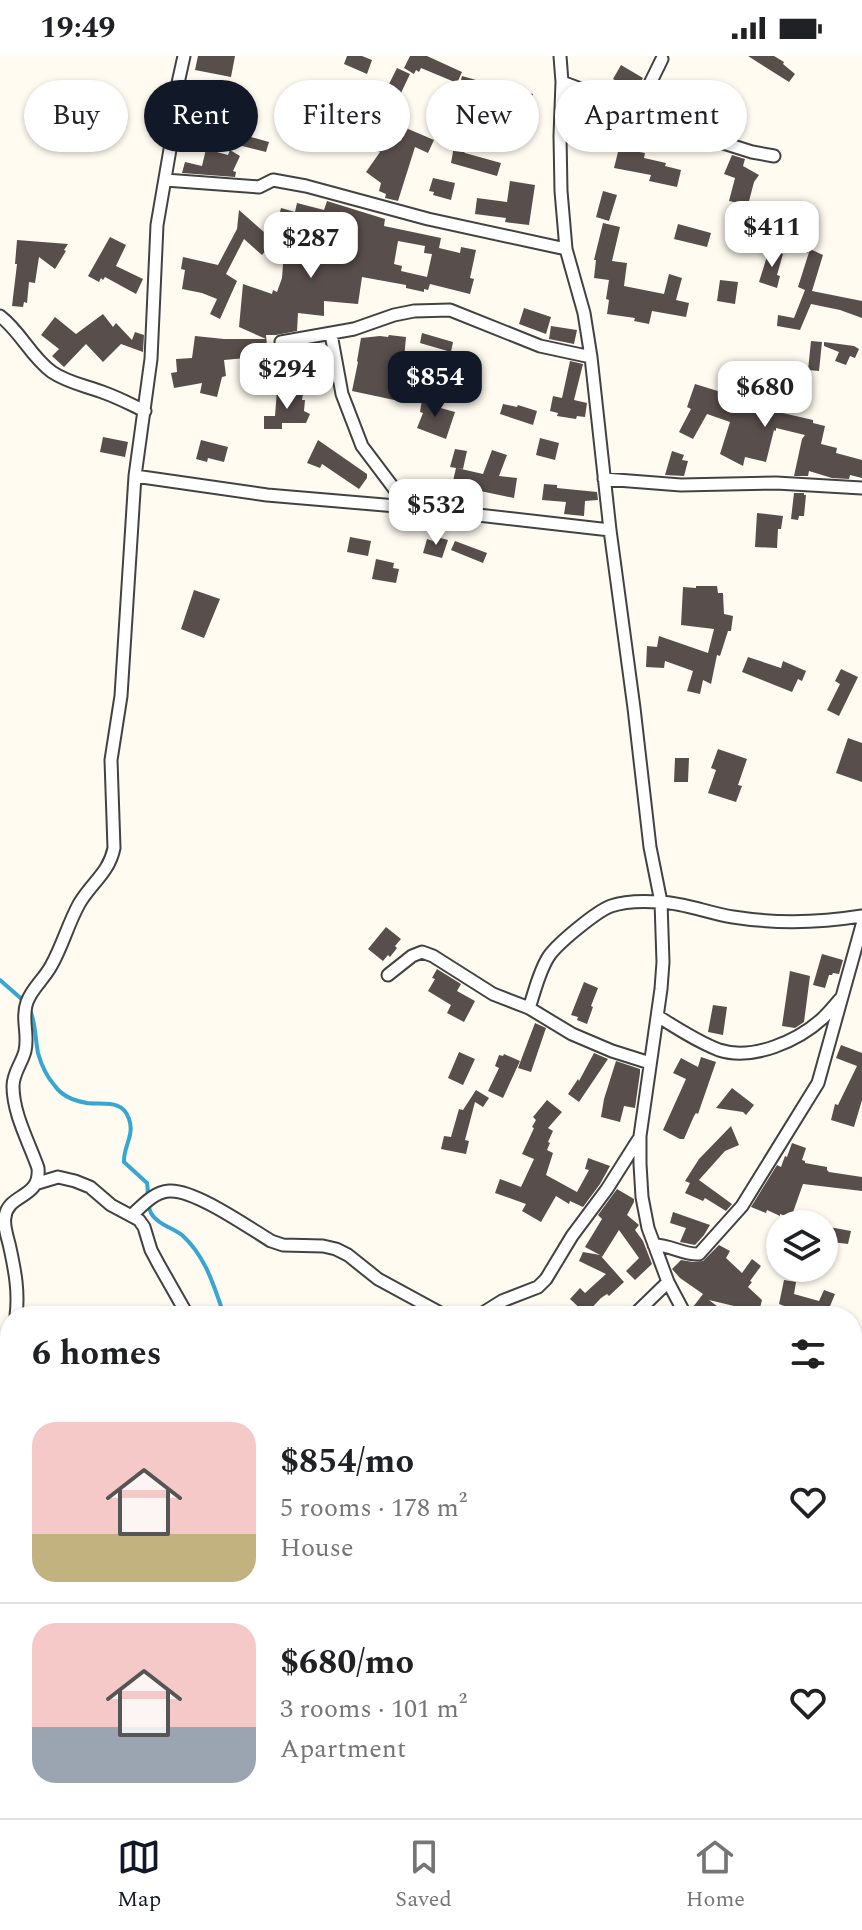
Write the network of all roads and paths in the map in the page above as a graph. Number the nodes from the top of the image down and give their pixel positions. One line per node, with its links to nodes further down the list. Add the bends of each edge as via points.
1 (184, 56): 9 (street)
2 (560, 56): 4 (street)
3 (662, 59): 5 (street)
4 (562, 80)
5 (652, 80)
6 (747, 150): 8 (street)
7 (560, 152): 10 (street)
8 (774, 156)
9 (165, 180): 10 (street, via 259,187 273,180); 15 (street, via 157,225)
10 (566, 249): 14 (street)
11 (0, 316): 15 (street, via 53,373)
12 (331, 334): 13 (street); 14 (street, via 394,315 450,310 540,346); 19 (street, via 342,394 362,446)
13 (281, 342)
14 (591, 357): 17 (street)
15 (145, 411): 16 (street)
16 (135, 476): 19 (street); 32 (street, via 121,696 111,760 112,861 83,897 52,965 26,1003 25,1049 14,1077 16,1108 38,1168)
17 (604, 479): 18 (street); 20 (street)
18 (862, 488)
19 (408, 507): 20 (street)
20 (610, 530): 21 (street)
21 (661, 902): 22 (street, via 765,921); 28 (street, via 613,905 578,929 542,967); 29 (street)
22 (862, 916)
23 (862, 925): 24 (street)
24 (851, 965): 25 (street); 27 (street)
25 (862, 973)
26 (388, 975): 28 (street, via 422,952 493,994)
27 (842, 996): 29 (street, via 802,1034 736,1054 695,1039); 35 (street, via 818,1083 742,1206 699,1254)
28 (529, 1008): 30 (street, via 572,1034)
29 (659, 1017): 30 (street)
30 (650, 1063): 31 (street)
31 (640, 1136): 35 (street, via 644,1213); 40 (street, via 546,1279)
32 (38, 1183): 33 (street); 34 (street, via 58,1177 75,1181)
33 (2, 1214): 37 (street)
34 (132, 1215): 38 (street, via 144,1227); 39 (street, via 158,1194 190,1194 271,1241 323,1246 348,1255 378,1279)
35 (654, 1245): 36 (street)
36 (668, 1282): 41 (street); 42 (street)
37 (17, 1306)
38 (182, 1306)
39 (428, 1306)
40 (494, 1306)
41 (643, 1306)
42 (681, 1306)

